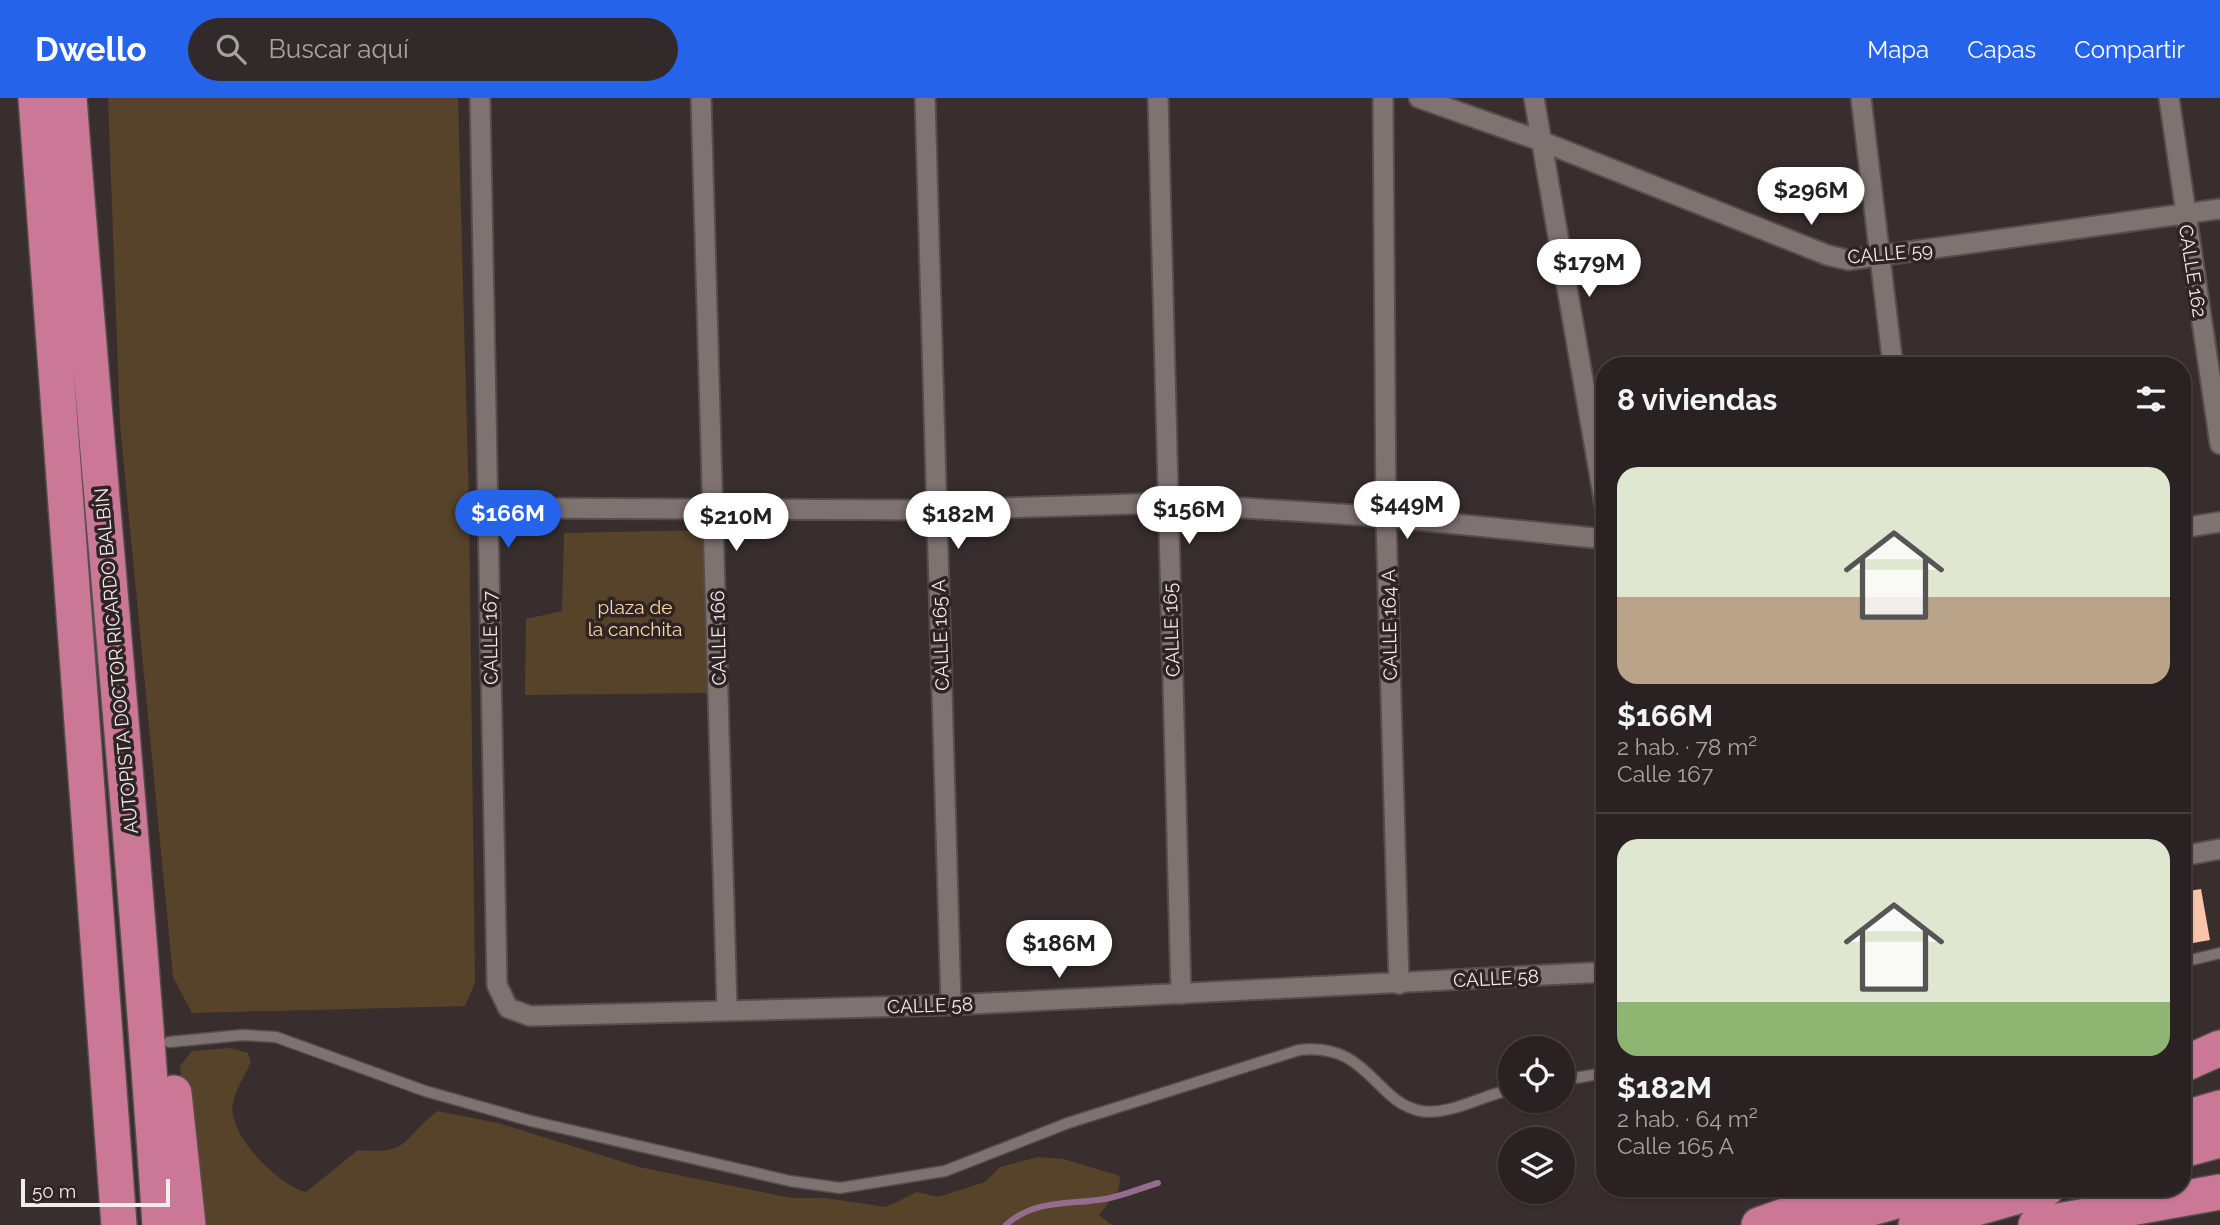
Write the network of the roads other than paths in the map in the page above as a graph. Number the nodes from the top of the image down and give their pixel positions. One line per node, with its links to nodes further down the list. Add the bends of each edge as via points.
1 (20, 98): 22 (highway)
2 (36, 98): 22 (highway, AUTOPISTA DOCTOR RICARDO BALBÍN)
3 (69, 98): 19 (highway, AUTOPISTA DOCTOR RICARDO BALBÍN)
4 (84, 98): 19 (highway)
5 (481, 98): 25 (street, CALLE 167)
6 (702, 98): 26 (street, CALLE 166)
7 (925, 98): 27 (street, CALLE 165 A)
8 (1158, 98): 24 (street, CALLE 165)
9 (1383, 98): 28 (street, CALLE 164 A)
10 (1419, 98): 14 (street, CALLE 59)
11 (1534, 98): 14 (street)
12 (1861, 98): 17 (street)
13 (2169, 98): 16 (street, CALLE 162)
14 (1541, 141): 17 (street, CALLE 59, via 1827,256); 23 (street)
15 (2220, 209): 16 (street, CALLE 59)
16 (2184, 214): 17 (street, CALLE 59); 21 (street, CALLE 162)
17 (1879, 258): 18 (street)
18 (1892, 357)
19 (91, 386): 20 (highway, AUTOPISTA DOCTOR RICARDO BALBÍN)
20 (95, 436): 42 (highway, via 144,793); 57 (highway, AUTOPISTA DOCTOR RICARDO BALBÍN, via 140,918)
21 (2220, 444)
22 (63, 451): 56 (highway, AUTOPISTA DOCTOR RICARDO BALBÍN)
23 (1596, 455)
24 (1167, 503): 27 (street); 28 (street); 38 (street, CALLE 165)
25 (487, 508): 26 (street); 40 (street, CALLE 167, via 497,985)
26 (715, 509): 27 (street); 41 (street, CALLE 166)
27 (937, 510): 39 (street, CALLE 165 A)
28 (1386, 517): 31 (street); 37 (street, CALLE 164 A)
29 (2220, 522): 30 (street)
30 (2191, 527)
31 (1596, 538)
32 (2220, 849): 33 (street)
33 (2191, 854)
34 (2220, 953): 35 (lane)
35 (2191, 960)
36 (1596, 973): 37 (street, CALLE 58)
37 (1399, 984): 38 (street, CALLE 58)
38 (1181, 994): 39 (street, CALLE 58)
39 (951, 1005): 41 (street, CALLE 58)
40 (508, 1008): 41 (street, CALLE 58, via 530,1016)
41 (727, 1010)
42 (169, 1042): 47 (lane, via 243,1035 276,1037 425,1091 531,1121 790,1181 840,1188 945,1171 1069,1123 1299,1050 1335,1052 1365,1069 1405,1105 1422,1111); 58 (highway)
43 (2220, 1048): 44 (highway)
44 (2191, 1061)
45 (1596, 1074): 46 (lane)
46 (1575, 1078)
47 (1498, 1093)
48 (2220, 1108): 49 (highway)
49 (2191, 1116)
50 (2220, 1140): 51 (highway)
51 (2191, 1148)
52 (2220, 1192): 62 (highway)
53 (1838, 1197): 59 (highway)
54 (1911, 1197): 60 (highway)
55 (2015, 1197): 61 (highway)
56 (119, 1225)
57 (160, 1225)
58 (188, 1225)
59 (1759, 1225)
60 (1810, 1225)
61 (1916, 1225)
62 (2036, 1225)

